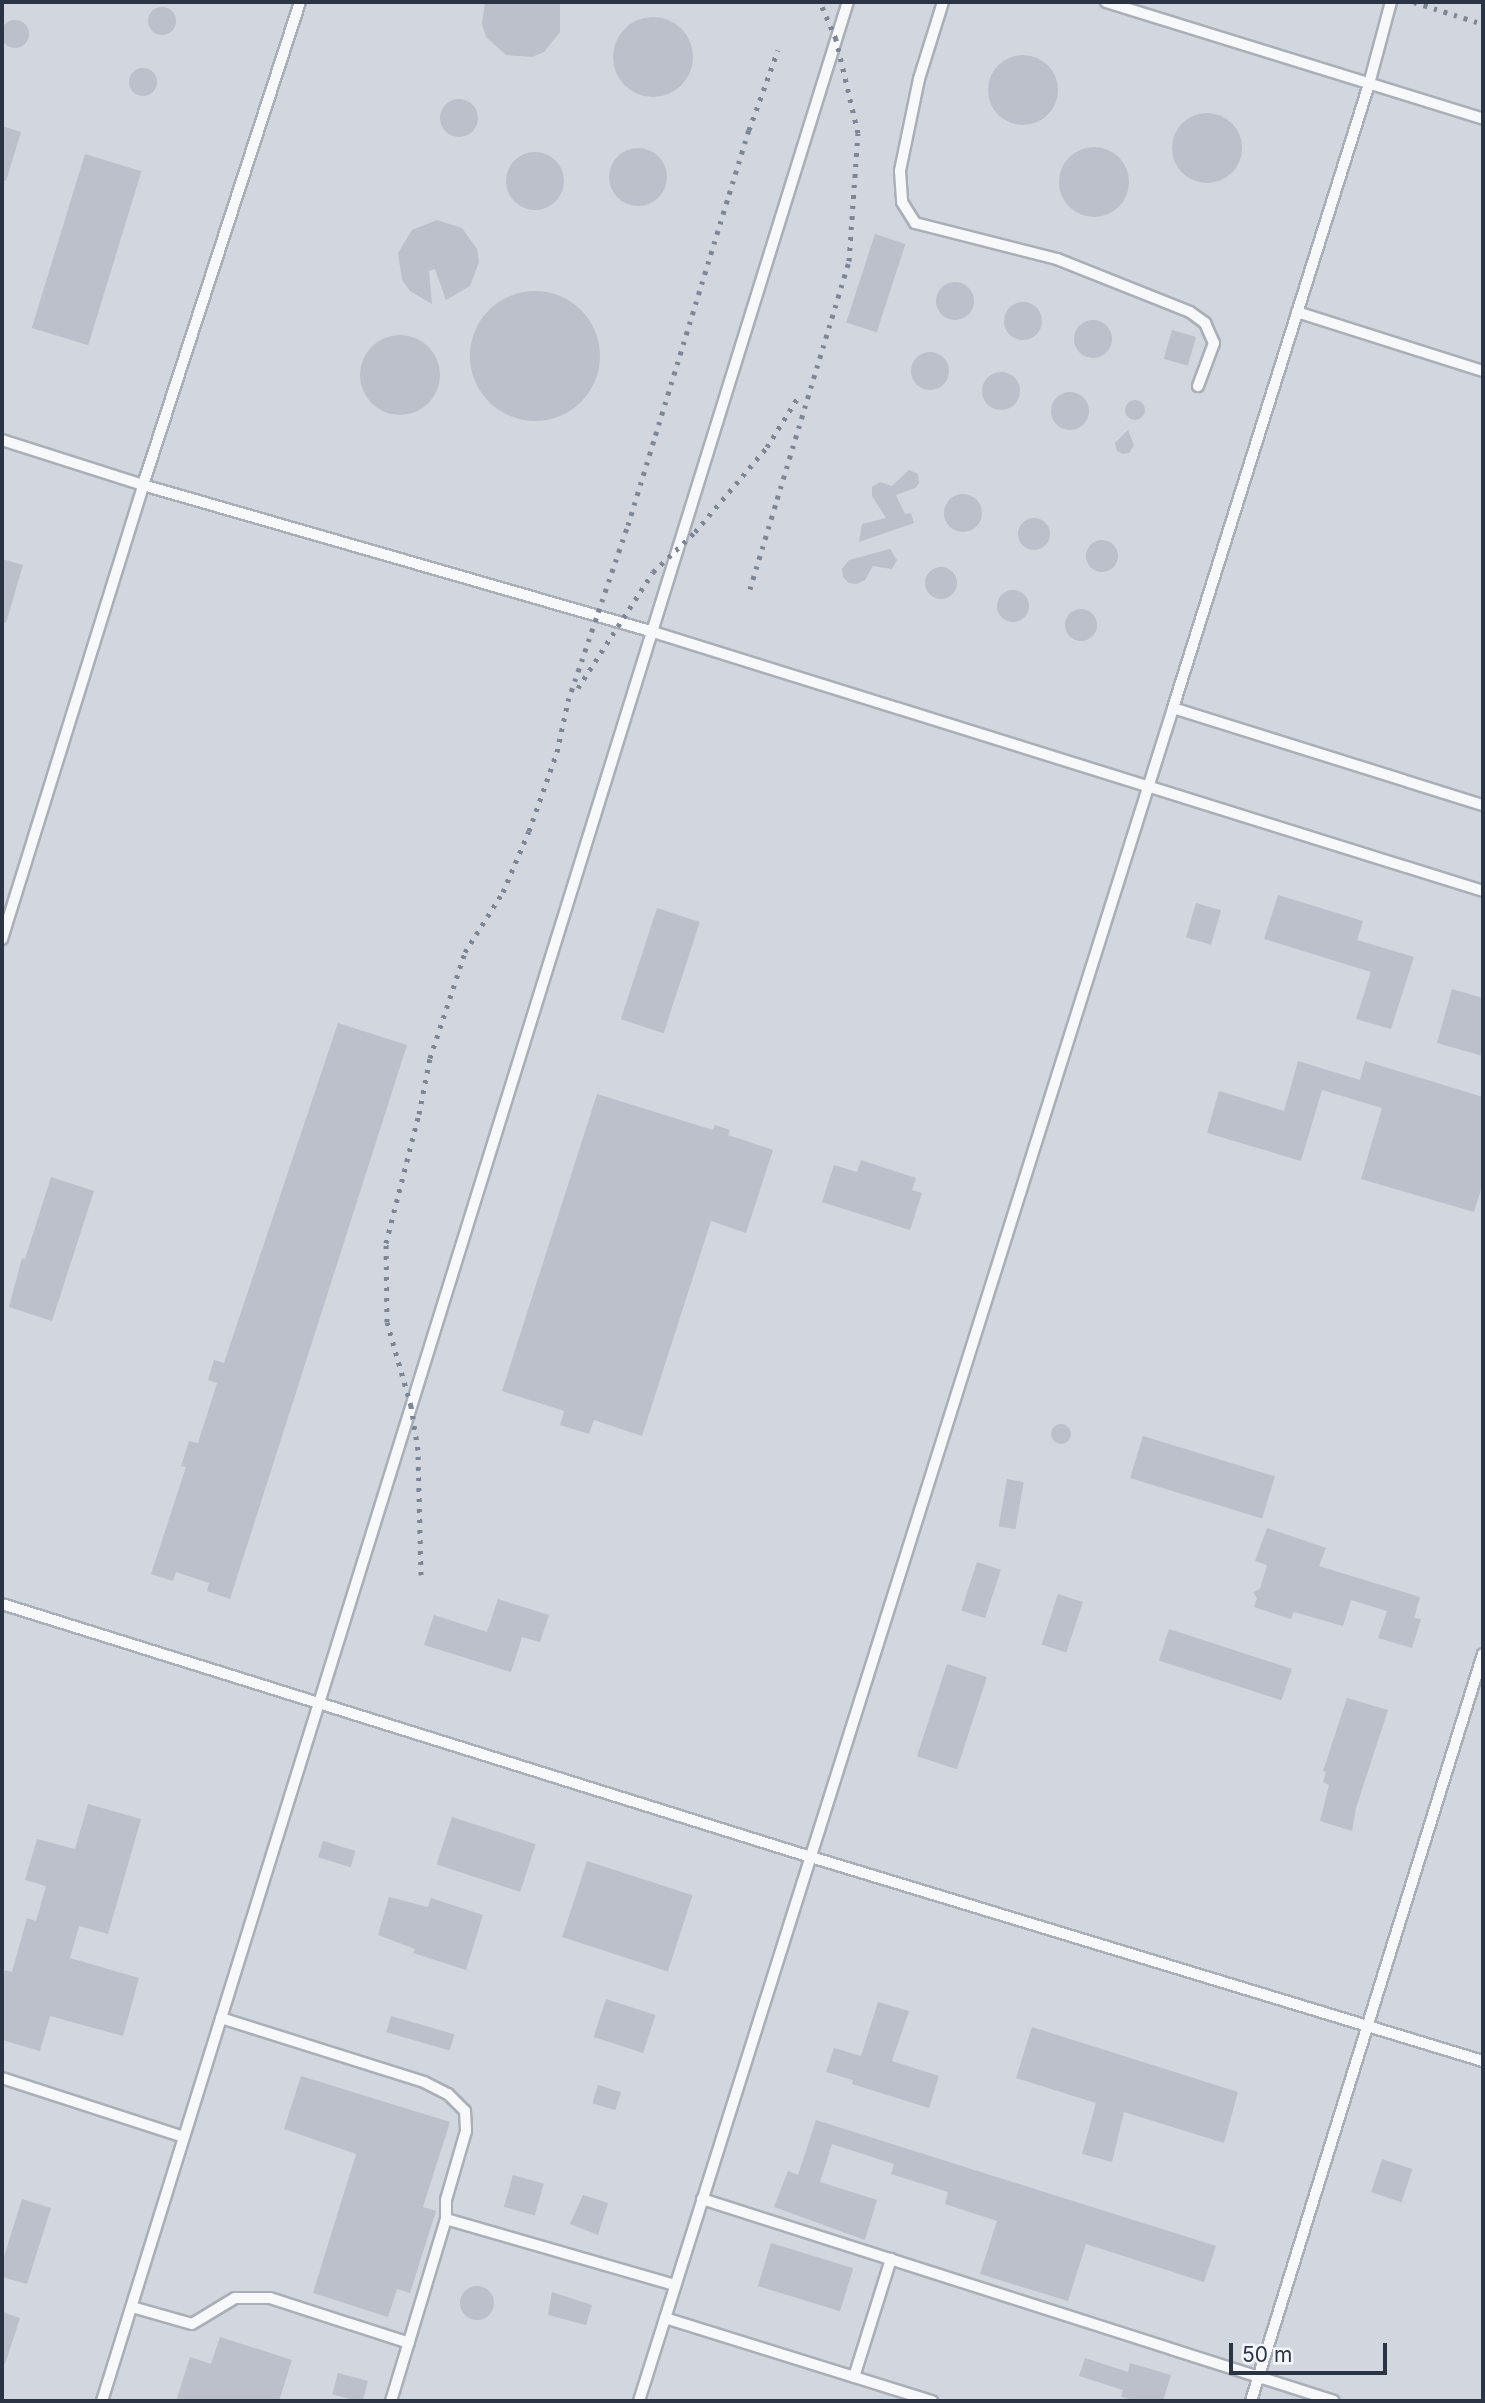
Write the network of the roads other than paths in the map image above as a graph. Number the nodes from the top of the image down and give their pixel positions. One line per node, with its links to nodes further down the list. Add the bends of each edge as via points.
1 (300, 2): 12 (lane)
2 (848, 2): 13 (lane)
3 (943, 2): 10 (lane, via 919,79 900,171 902,202 915,223 1057,259 1190,312 1205,323 1214,343)
4 (1106, 2): 6 (lane)
5 (1391, 2): 6 (lane)
6 (1369, 84): 7 (lane); 8 (lane)
7 (1483, 119)
8 (1297, 312): 9 (lane); 14 (lane)
9 (1483, 371)
10 (1198, 386)
11 (2, 440): 12 (lane)
12 (143, 485): 13 (lane); 18 (lane)
13 (650, 631): 15 (lane); 21 (lane)
14 (1173, 708): 15 (lane); 16 (lane)
15 (1149, 785): 17 (lane); 22 (lane)
16 (1483, 805)
17 (1483, 891)
18 (2, 939)
19 (2, 1604): 21 (lane)
20 (1483, 1654): 24 (lane)
21 (319, 1703): 22 (lane); 23 (lane)
22 (811, 1857): 24 (lane); 28 (lane)
23 (221, 2018): 27 (lane); 29 (lane, via 424,2082 448,2094 465,2111 466,2131 446,2200)
24 (1368, 2026): 25 (lane); 36 (lane)
25 (1483, 2061)
26 (2, 2078): 27 (lane)
27 (184, 2137): 32 (lane)
28 (702, 2199): 30 (lane); 31 (lane)
29 (446, 2218): 31 (lane); 34 (lane)
30 (891, 2259): 35 (lane); 36 (lane)
31 (675, 2285): 33 (lane)
32 (132, 2307): 34 (lane, via 192,2324 235,2298 271,2298); 37 (lane)
33 (665, 2318): 35 (lane); 39 (lane)
34 (409, 2343): 38 (lane)
35 (854, 2377): 40 (lane)
36 (1258, 2377): 41 (lane); 42 (lane)
37 (103, 2401)
38 (391, 2401)
39 (639, 2401)
40 (932, 2401)
41 (1251, 2401)
42 (1334, 2401)

